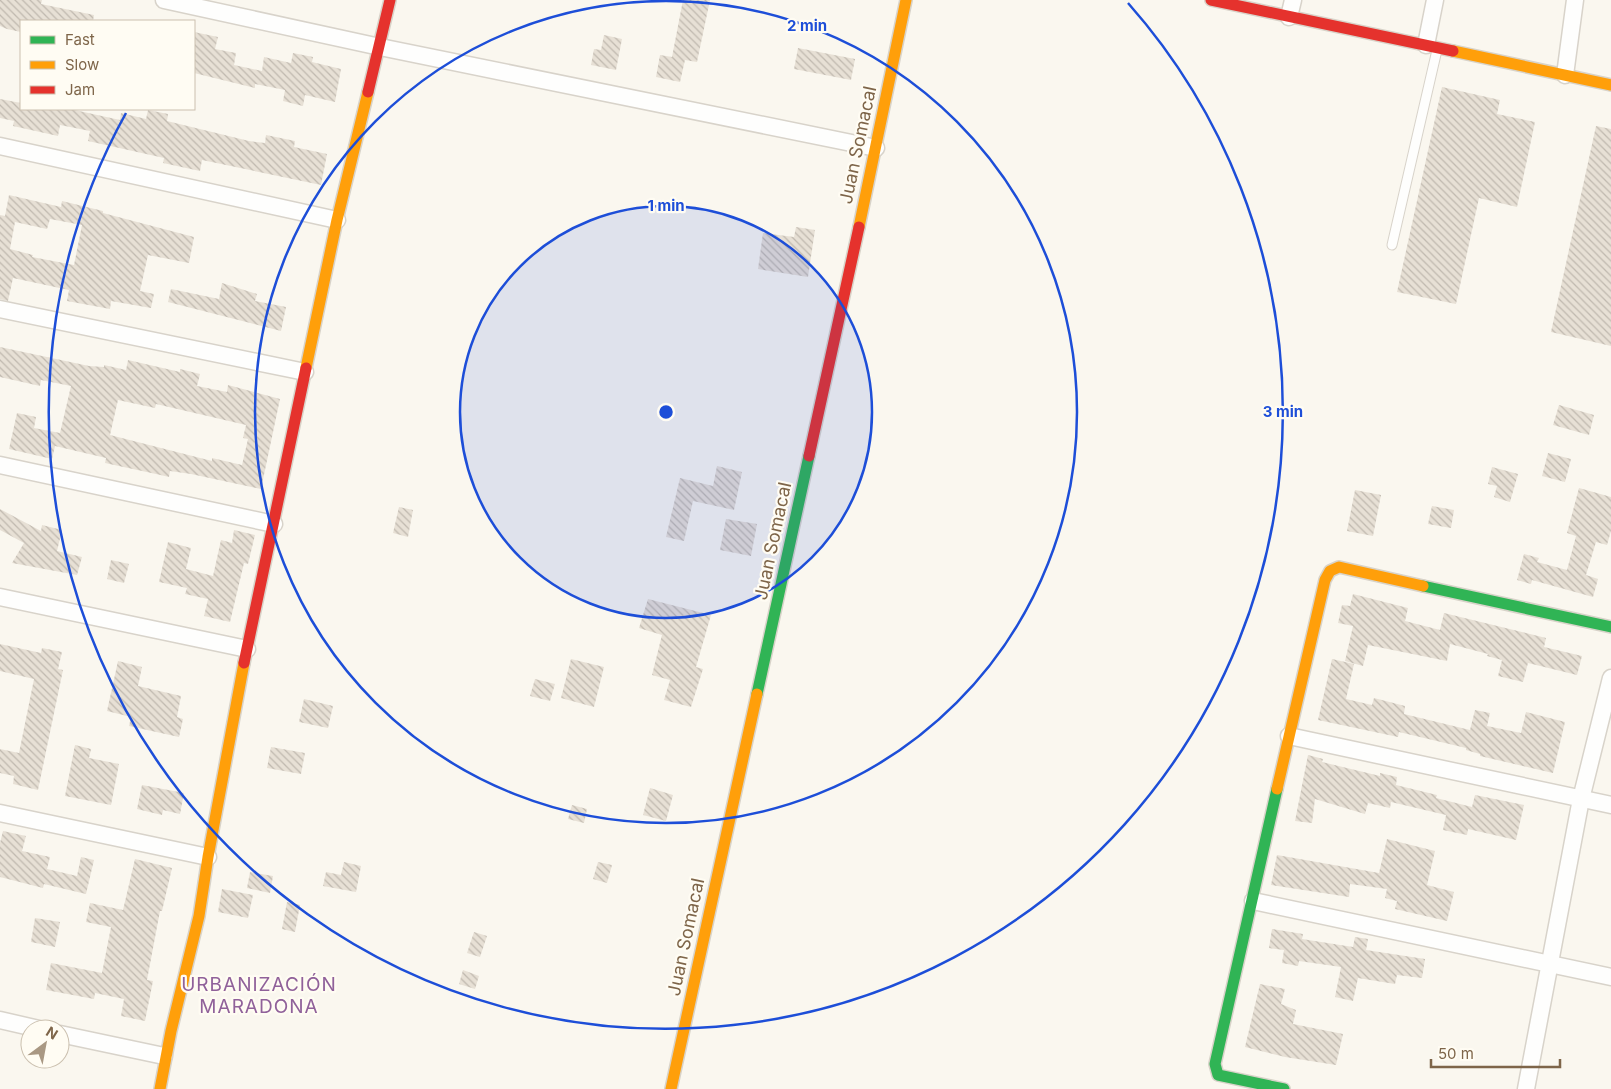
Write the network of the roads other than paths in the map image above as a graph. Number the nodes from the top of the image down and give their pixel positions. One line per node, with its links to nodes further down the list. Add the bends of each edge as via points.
1 (164, 0): 10 (street)
2 (390, 0): 10 (street)
3 (906, 0): 14 (street, Juan Somacal)
4 (1211, 0): 8 (street)
5 (1293, 0): 8 (street)
6 (1435, 0): 9 (street)
7 (1575, 0): 11 (street)
8 (1289, 17): 9 (street)
9 (1432, 46): 11 (street); 16 (lane)
10 (380, 47): 14 (street); 15 (street)
11 (1565, 75): 12 (street)
12 (1611, 86)
13 (0, 146): 15 (street)
14 (876, 148): 38 (street, Juan Somacal)
15 (338, 220): 18 (street)
16 (1392, 244)
17 (0, 309): 18 (street)
18 (306, 372): 20 (street)
19 (0, 465): 20 (street)
20 (274, 524): 23 (street)
21 (0, 597): 23 (street)
22 (1611, 627): 25 (street, via 1339,567 1325,580)
23 (247, 649): 29 (street)
24 (1611, 678): 26 (street)
25 (1289, 736): 26 (street); 30 (street)
26 (1581, 799): 27 (street); 31 (street)
27 (1611, 805)
28 (0, 813): 29 (street)
29 (208, 857): 36 (street, via 188,968)
30 (1253, 901): 31 (street); 39 (street, via 1215,1070 1218,1075)
31 (1548, 964): 32 (street); 40 (street)
32 (1611, 977)
33 (0, 1020): 34 (street)
34 (20, 1025)
35 (70, 1036): 36 (street)
36 (164, 1056): 37 (street)
37 (160, 1089)
38 (671, 1089)
39 (1284, 1089)
40 (1526, 1089)

